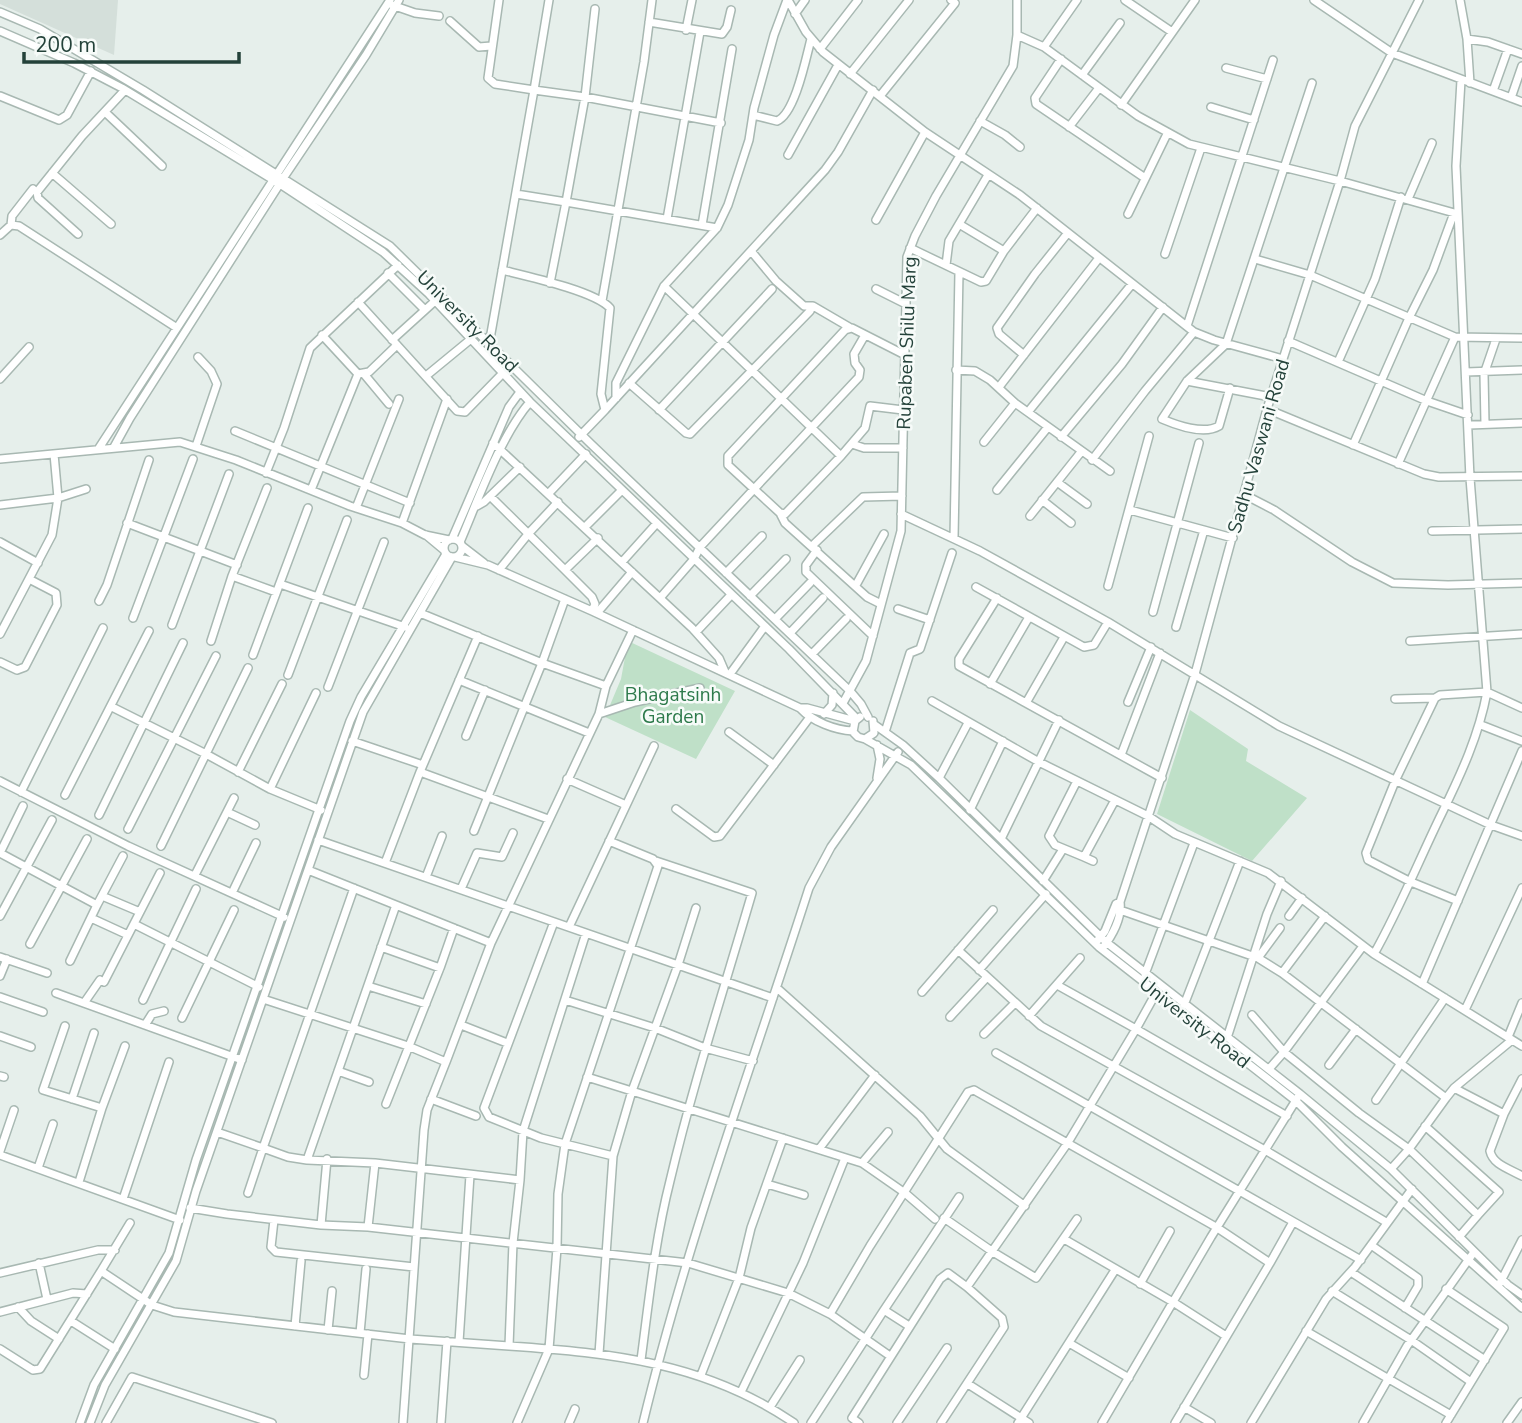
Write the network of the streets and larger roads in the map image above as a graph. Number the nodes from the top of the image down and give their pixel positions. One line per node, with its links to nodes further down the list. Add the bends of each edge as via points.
1 (499, 0): 35 (street)
2 (549, 0): 56 (street)
3 (652, 0): 26 (street)
4 (692, 0): 28 (street)
5 (788, 0): 23 (street); 68 (street)
6 (805, 0): 23 (street)
7 (858, 0): 38 (street)
8 (909, 0): 48 (street)
9 (1017, 0): 32 (street, Rupaben Shilu Marg)
10 (1077, 0): 36 (street)
11 (1125, 0): 19 (street)
12 (1142, 0): 19 (street)
13 (1195, 0): 31 (street)
14 (1314, 0): 40 (street)
15 (1419, 0): 40 (street, Sadhu Vaswani Road)
16 (1460, 0): 34 (street)
17 (954, 1): 60 (street)
18 (393, 2): 24 (street); 86 (street)
19 (1136, 8): 31 (street)
20 (595, 9): 61 (street)
21 (731, 10): 30 (street, via 722,34)
22 (0, 12): 86 (street, University Road, via 48,34)
23 (795, 14): 33 (street)
24 (439, 16)
25 (450, 21): 35 (street, via 478,47)
26 (649, 22): 28 (street); 65 (street)
27 (1120, 23): 49 (street)
28 (686, 30): 30 (street)
29 (0, 31): 47 (street)
30 (700, 32): 69 (street)
31 (1172, 32): 64 (street)
32 (1017, 35): 36 (street); 71 (street, Rupaben Shilu Marg, via 1013,66)
33 (811, 39): 38 (street); 68 (street, via 785,115 777,121)
34 (1467, 39): 39 (street); 53 (street)
35 (491, 46): 56 (street, via 486,74 490,82)
36 (1044, 47): 42 (street)
37 (732, 49): 72 (street)
38 (820, 49): 44 (street)
39 (1508, 49): 41 (street); 58 (street)
40 (1392, 52): 51 (street); 88 (street, Sadhu Vaswani Road, via 1355,126)
41 (1522, 54)
42 (1061, 59): 49 (street); 73 (street, via 1035,98 1036,104)
43 (1273, 60): 50 (street)
44 (838, 65): 48 (street); 79 (street)
45 (1522, 66): 62 (street)
46 (1226, 68): 50 (street)
47 (91, 71): 55 (street); 59 (street, via 59,120)
48 (850, 74): 57 (street)
49 (1082, 75): 54 (street)
50 (1267, 79): 70 (street)
51 (1461, 80): 53 (street); 96 (street)
52 (1312, 83): 83 (street)
53 (1470, 83): 58 (street)
54 (1098, 88): 64 (street); 73 (street)
55 (125, 90): 67 (street); 86 (street)
56 (534, 90): 61 (street); 90 (street)
57 (873, 90): 60 (street); 108 (street, via 825,170)
58 (1493, 91): 62 (street)
59 (0, 96)
60 (880, 96): 74 (street)
61 (585, 97): 65 (street); 92 (street)
62 (1511, 98): 63 (street)
63 (1522, 102)
64 (1121, 105): 75 (street)
65 (637, 106): 69 (street); 94 (street)
66 (1211, 107): 70 (street)
67 (104, 112): 82 (street); 84 (street)
68 (753, 115): 103 (street, via 742,166)
69 (686, 116): 72 (street); 97 (street)
70 (1254, 120): 81 (street)
71 (980, 121): 77 (street); 80 (street, Rupaben Shilu Marg)
72 (721, 122): 102 (street)
73 (1069, 127): 87 (street)
74 (925, 132): 80 (street); 98 (street)
75 (1167, 134): 78 (street); 87 (street)
76 (1432, 143): 91 (street)
77 (1020, 147)
78 (1201, 148): 81 (street); 110 (street)
79 (788, 155)
80 (958, 156): 85 (street); 107 (street, Rupaben Shilu Marg)
81 (1243, 157): 83 (street); 134 (street)
82 (162, 166)
83 (1286, 167): 88 (street); 112 (street)
84 (52, 173): 99 (street); 104 (street, via 37,195)
85 (988, 175): 93 (street); 100 (street)
86 (278, 178): 113 (street, University Road); 136 (street); 148 (street, University Road, via 390,246); 203 (street)
87 (1145, 178): 95 (street)
88 (1340, 181): 91 (street); 118 (street, Sadhu Vaswani Road)
89 (33, 189): 101 (street)
90 (516, 194): 92 (street); 115 (street)
91 (1405, 198): 96 (street); 124 (street)
92 (566, 202): 94 (street); 119 (street)
93 (1037, 208): 105 (street); 109 (street)
94 (619, 211): 97 (street); 126 (street)
95 (1128, 214)
96 (1456, 214): 133 (street); 141 (street)
97 (667, 219): 102 (street)
98 (877, 220)
99 (111, 224)
100 (958, 224): 109 (street); 114 (street, via 949,241)
101 (10, 225): 106 (street); 136 (street, via 19,226)
102 (702, 225): 103 (street)
103 (717, 228): 121 (street)
104 (78, 234)
105 (1068, 234): 111 (street); 152 (street, via 998,328)
106 (0, 235)
107 (909, 248): 114 (street); 128 (street, Rupaben Shilu Marg)
108 (751, 251): 132 (street); 135 (street, via 804,306 813,306)
109 (1004, 251): 116 (street, via 986,281)
110 (1165, 254)
111 (1099, 258): 120 (street); 152 (street)
112 (1255, 259): 118 (street); 149 (street)
113 (398, 265): 117 (street); 125 (street, University Road)
114 (946, 265): 116 (street)
115 (502, 270): 119 (street); 148 (street)
116 (959, 272): 158 (street)
117 (388, 273): 127 (street); 130 (street)
118 (1310, 275): 124 (street); 145 (street, Sadhu Vaswani Road)
119 (550, 283): 126 (street)
120 (1132, 284): 129 (street); 185 (street)
121 (664, 286): 132 (street); 173 (street, via 616,383)
122 (772, 289): 147 (street)
123 (876, 289): 128 (street)
124 (1366, 300): 133 (street); 156 (street)
125 (435, 301): 130 (street); 144 (street, University Road)
126 (602, 301): 182 (street, via 611,312 601,394)
127 (358, 302): 138 (street); 146 (street)
128 (906, 304): 151 (street, Rupaben Shilu Marg)
129 (1163, 307): 134 (street); 195 (street)
130 (425, 310): 146 (street)
131 (810, 311): 157 (street)
132 (693, 314): 147 (street); 168 (street)
133 (1409, 318): 140 (street); 167 (street)
134 (1187, 326): 137 (street)
135 (849, 327): 139 (street); 176 (street)
136 (177, 328): 205 (street)
137 (1194, 332): 149 (street); 215 (street)
138 (322, 335): 163 (street); 204 (street, via 310,348)
139 (865, 335): 151 (street); 191 (street, via 854,354 861,374)
140 (1455, 337): 141 (street); 177 (street)
141 (1464, 338): 142 (street); 160 (street)
142 (1496, 338): 143 (street); 161 (street)
143 (1522, 338)
144 (471, 339): 153 (street, University Road); 164 (street)
145 (1288, 341): 155 (street, Sadhu Vaswani Road); 156 (street)
146 (394, 342): 163 (street); 164 (street)
147 (723, 342): 157 (street); 183 (street)
148 (491, 343): 153 (street); 193 (street, University Road)
149 (1226, 344): 155 (street); 166 (street)
150 (29, 347): 165 (street)
151 (905, 355): 184 (street, Rupaben Shilu Marg)
152 (1024, 355): 169 (street)
153 (488, 356): 162 (street, University Road)
154 (198, 357): 202 (street, via 217,384)
155 (1283, 359): 172 (street, Sadhu Vaswani Road)
156 (1339, 362): 167 (street)
157 (752, 370): 176 (street); 183 (street, via 690,435)
158 (957, 370): 169 (street, via 975,371); 266 (street)
159 (1522, 370): 161 (street)
160 (1466, 372): 161 (street); 186 (street)
161 (1485, 372): 188 (street)
162 (503, 373): 171 (street, University Road); 175 (street, via 465,412 457,411)
163 (361, 374): 180 (street); 217 (street)
164 (426, 376): 175 (street)
165 (0, 379)
166 (1187, 381): 170 (street); 170 (street, via 1161,418 1199,429 1219,426)
167 (1381, 381): 177 (street); 201 (street)
168 (629, 383): 173 (street); 183 (street)
169 (999, 387): 179 (street)
170 (1230, 388): 172 (street)
171 (520, 392): 178 (street, University Road); 198 (street)
172 (1271, 397): 181 (street, Sadhu Vaswani Road)
173 (616, 398): 182 (street)
174 (399, 399): 225 (street)
175 (447, 399): 239 (street)
176 (781, 400): 191 (street); 228 (street, via 728,456 729,465)
177 (1427, 401): 186 (street); 216 (street)
178 (530, 402): 196 (street, University Road); 207 (street)
179 (1014, 403): 185 (street); 197 (street)
180 (389, 404)
181 (1268, 409): 201 (street); 233 (street, Sadhu Vaswani Road)
182 (605, 410): 193 (street)
183 (659, 410)
184 (904, 410): 200 (street, via 870,406 868,423); 206 (street, Rupaben Shilu Marg)
185 (1028, 412): 190 (street)
186 (1468, 415): 189 (street)
187 (1522, 423): 188 (street)
188 (1485, 424): 189 (street)
189 (1469, 425): 223 (street)
190 (1048, 427): 195 (street); 231 (street)
191 (811, 428): 211 (street); 228 (street)
192 (235, 431): 204 (street)
193 (582, 434): 196 (street); 271 (street, University Road)
194 (1149, 436): 245 (street)
195 (1062, 437): 208 (street)
196 (573, 442): 210 (street, University Road)
197 (984, 442)
198 (493, 443): 207 (street); 270 (street)
199 (1199, 443): 254 (street)
200 (852, 444): 206 (street); 211 (street)
201 (1353, 445): 216 (street)
202 (196, 446): 203 (street, via 172,442); 220 (street)
203 (114, 447): 205 (street)
204 (276, 447): 217 (street); 220 (street)
205 (99, 448): 209 (street)
206 (903, 448): 235 (street, Rupaben Shilu Marg)
207 (501, 449): 218 (street); 242 (street)
208 (1081, 452): 215 (street); 224 (street)
209 (54, 454): 212 (street); 236 (street)
210 (586, 454): 230 (street, University Road); 232 (street)
211 (841, 456): 246 (street, via 788,513)
212 (0, 459)
213 (193, 459): 263 (street)
214 (149, 460): 250 (street)
215 (1092, 460): 219 (street)
216 (1398, 464): 223 (street, via 1439,477)
217 (321, 466): 225 (street); 229 (street)
218 (520, 467): 232 (street); 234 (street)
219 (1110, 471)
220 (266, 472): 229 (street)
221 (229, 474): 273 (street)
222 (1522, 476): 223 (street)
223 (1470, 478): 259 (street)
224 (1057, 482): 237 (street); 240 (street)
225 (366, 485): 239 (street); 244 (street)
226 (267, 488): 280 (street)
227 (86, 489): 236 (street)
228 (754, 489): 246 (street); 271 (street)
229 (311, 490): 244 (street)
230 (622, 490): 252 (street, University Road); 255 (street)
231 (997, 490)
232 (549, 493): 238 (street)
233 (1245, 495): 267 (street, Sadhu Vaswani Road); 291 (street, via 1393,583)
234 (490, 496): 242 (street); 260 (street)
235 (902, 496): 247 (street, Rupaben Shilu Marg); 272 (street, via 863,497)
236 (58, 498): 241 (street); 279 (street, via 52,535)
237 (1042, 500): 248 (street); 253 (street)
238 (558, 502): 255 (street); 260 (street)
239 (410, 503): 251 (street)
240 (1087, 504)
241 (0, 505)
242 (476, 506): 270 (street)
243 (308, 508): 294 (street)
244 (356, 508): 251 (street)
245 (1130, 510): 254 (street); 292 (street)
246 (780, 513): 272 (street, via 785,523)
247 (901, 514): 266 (street); 303 (street, Rupaben Shilu Marg, via 901,531)
248 (1030, 516)
249 (347, 520): 300 (street)
250 (127, 523): 263 (street); 302 (street)
251 (402, 523): 262 (street)
252 (657, 523): 276 (street, University Road); 278 (street)
253 (1071, 523)
254 (1177, 523): 257 (street); 307 (street)
255 (585, 527): 265 (street)
256 (1522, 529): 259 (street)
257 (1204, 530): 267 (street); 317 (street)
258 (1432, 531): 259 (street)
259 (1474, 531): 291 (street)
260 (528, 533): 282 (street); 283 (street)
261 (884, 534): 290 (street)
262 (425, 535): 270 (street); 275 (street)
263 (163, 536): 273 (street); 310 (street)
264 (762, 536): 285 (street)
265 (598, 538): 278 (street); 283 (street)
266 (954, 538): 314 (street)
267 (1233, 538): 342 (street, Sadhu Vaswani Road)
268 (0, 542): 279 (street)
269 (384, 542): 305 (street)
270 (456, 542): 275 (street, via 445,544); 275 (street, via 460,554); 281 (street)
271 (700, 547): 276 (street); 285 (street, University Road)
272 (815, 548): 290 (street); 328 (street, via 806,572)
273 (200, 550): 280 (street); 315 (street)
274 (952, 554): 313 (street)
275 (449, 555): 281 (street); 308 (street); 319 (street)
276 (694, 559): 295 (street, University Road); 298 (street)
277 (786, 559): 296 (street)
278 (622, 562): 284 (street)
279 (38, 563): 287 (street)
280 (237, 565): 286 (street)
281 (488, 565): 282 (street)
282 (499, 570): 301 (street)
283 (565, 570): 306 (street, via 594,601)
284 (632, 572): 298 (street); 306 (street)
285 (726, 573): 296 (street, University Road)
286 (232, 576): 294 (street); 330 (street)
287 (29, 579): 323 (street); 338 (street, via 56,593 57,605 25,667 17,670)
288 (810, 583): 311 (street)
289 (1522, 583): 291 (street)
290 (856, 585): 303 (street)
291 (1477, 585): 326 (street)
292 (1108, 586)
293 (976, 587): 299 (street)
294 (278, 588): 300 (street); 336 (street)
295 (731, 595): 316 (street, University Road); 322 (street)
296 (750, 596): 311 (street, University Road)
297 (823, 597): 324 (street)
298 (660, 598): 322 (street)
299 (997, 598): 309 (street); 346 (street, via 958,663)
300 (317, 599): 305 (street); 343 (street)
301 (565, 599): 306 (street); 339 (street)
302 (99, 601)
303 (881, 604): 328 (street, Rupaben Shilu Marg)
304 (898, 609): 313 (street)
305 (357, 612): 319 (street); 348 (street)
306 (594, 612): 320 (street)
307 (1153, 612)
308 (420, 613): 319 (street); 327 (street)
309 (1029, 617): 329 (street); 346 (street)
310 (133, 618)
311 (775, 619): 324 (street, University Road)
312 (846, 619): 335 (street)
313 (930, 620): 377 (street, via 920,649 910,653)
314 (1108, 622): 329 (street, via 1091,647); 333 (street)
315 (173, 625)
316 (765, 626): 341 (street); 354 (street, University Road)
317 (1176, 627)
318 (103, 628): 404 (street)
319 (407, 628): 382 (street); 414 (street, via 354,711)
320 (633, 630): 341 (street); 347 (street)
321 (149, 631): 361 (street)
322 (696, 632): 341 (street)
323 (0, 634)
324 (790, 634): 335 (street, University Road)
325 (1522, 634): 326 (street)
326 (1481, 635): 331 (street); 352 (street)
327 (478, 636): 339 (street); 344 (street)
328 (873, 636): 351 (street, Rupaben Shilu Marg)
329 (1064, 637): 360 (street)
330 (211, 641)
331 (1410, 641)
332 (183, 643): 371 (street)
333 (1151, 647): 334 (street); 358 (street)
334 (1160, 653): 342 (street); 391 (street)
335 (812, 654): 351 (street, University Road)
336 (253, 655)
337 (216, 656): 380 (street)
338 (0, 662)
339 (542, 663): 347 (street); 362 (street)
340 (248, 668): 389 (street)
341 (728, 673): 363 (street)
342 (1195, 674): 397 (street, Sadhu Vaswani Road); 399 (street, via 1279,726)
343 (288, 675)
344 (459, 680): 350 (street); 394 (street)
345 (282, 684): 395 (street)
346 (990, 684): 360 (street)
347 (606, 686): 365 (street)
348 (328, 687)
349 (700, 688): 365 (street)
350 (485, 690): 362 (street); 379 (street)
351 (850, 691): 359 (street, Rupaben Shilu Marg); 368 (street, University Road)
352 (1487, 692): 355 (street); 364 (street); 374 (street)
353 (316, 693): 403 (street)
354 (833, 694): 359 (street, University Road); 366 (street, via 832,705)
355 (1435, 698): 356 (street); 399 (street)
356 (1395, 699)
357 (932, 701): 372 (street)
358 (1128, 702)
359 (843, 703): 369 (street, University Road)
360 (1026, 703): 370 (street)
361 (112, 707): 371 (street); 405 (street)
362 (524, 707): 378 (street); 406 (street)
363 (800, 708): 366 (street); 367 (street)
364 (1522, 708)
365 (599, 714): 378 (street)
366 (824, 714): 369 (street)
367 (810, 717): 375 (street); 393 (street)
368 (868, 717): 369 (street); 373 (street)
369 (856, 720): 375 (street)
370 (1059, 720): 391 (street); 392 (street)
371 (144, 723): 380 (street); 416 (street)
372 (968, 723): 383 (street); 396 (street)
373 (875, 725): 377 (street, University Road); 381 (street, via 874,733)
374 (1481, 725): 384 (street); 409 (street)
375 (853, 731): 381 (street)
376 (729, 732): 393 (street)
377 (885, 732): 386 (street, University Road)
378 (589, 733): 398 (street)
379 (466, 736)
380 (175, 738): 389 (street); 422 (street)
381 (865, 739): 385 (street, University Road)
382 (352, 741): 394 (street); 414 (street)
383 (1003, 741): 392 (street); 413 (street)
384 (1522, 741)
385 (877, 745): 390 (street, University Road); 402 (street)
386 (903, 745): 390 (street); 396 (street, University Road)
387 (653, 746): 410 (street)
388 (1522, 751): 421 (street)
389 (206, 754): 395 (street); 433 (street)
390 (896, 755): 402 (street); 456 (street, University Road)
391 (1121, 755): 397 (street)
392 (1039, 762): 401 (street); 428 (street)
393 (774, 765): 412 (street, via 720,836 714,837)
394 (422, 768): 406 (street); 441 (street)
395 (238, 772): 403 (street)
396 (939, 778): 413 (street, University Road)
397 (1163, 778): 417 (street, Sadhu Vaswani Road)
398 (567, 779): 410 (street); 418 (street)
399 (1396, 779): 409 (street); 449 (street, via 1365,855)
400 (0, 781): 404 (street)
401 (1077, 781): 408 (street); 434 (street, via 1049,836)
402 (877, 782): 511 (street, via 818,868)
403 (270, 789): 414 (street)
404 (21, 792): 445 (street)
405 (65, 795)
406 (488, 797): 418 (street); 423 (street)
407 (234, 798): 415 (street)
408 (1115, 800): 417 (street); 437 (street)
409 (1447, 804): 421 (street); 449 (street)
410 (626, 805): 430 (street)
411 (23, 806): 435 (street)
412 (676, 809)
413 (970, 810): 428 (street, University Road)
414 (323, 811): 429 (street); 470 (street)
415 (227, 812): 420 (street); 445 (street)
416 (99, 815)
417 (1148, 816): 432 (street); 460 (street, Sadhu Vaswani Road)
418 (548, 819): 463 (street)
419 (52, 820): 442 (street)
420 (255, 825)
421 (1491, 825): 426 (street); 459 (street)
422 (128, 829)
423 (474, 831)
424 (513, 833): 454 (street, via 502,857 477,853)
425 (443, 836): 446 (street)
426 (1522, 836)
427 (87, 839): 450 (street)
428 (1001, 839): 447 (street, University Road)
429 (318, 840): 441 (street); 443 (street)
430 (609, 841): 438 (street); 478 (street)
431 (256, 842): 455 (street)
432 (1195, 844): 440 (street); 477 (street)
433 (161, 845)
434 (1063, 849): 437 (street); 447 (street)
435 (0, 853): 442 (street)
436 (123, 856): 457 (street)
437 (1084, 857): 439 (street)
438 (656, 861): 490 (street, via 657,870); 506 (street, via 752,894)
439 (1093, 861)
440 (1240, 861): 448 (street); 484 (street)
441 (385, 863): 446 (street)
442 (26, 867): 450 (street); 469 (street)
443 (308, 870): 451 (street); 474 (street)
444 (160, 873): 468 (street)
445 (195, 875): 455 (street)
446 (426, 877): 454 (street)
447 (1043, 881): 486 (street, University Road)
448 (1281, 881): 458 (street); 493 (street)
449 (1411, 882): 459 (street); 492 (street)
450 (61, 887): 461 (street); 487 (street)
451 (354, 888): 462 (street); 531 (street)
452 (1522, 888): 527 (street)
453 (196, 889): 483 (street)
454 (461, 890): 463 (street)
455 (232, 893): 470 (street)
456 (1046, 894): 486 (street, University Road); 500 (street)
457 (102, 896): 461 (street); 468 (street)
458 (1302, 898): 471 (street); 472 (street)
459 (1458, 901): 507 (street)
460 (1120, 902): 467 (street); 486 (street)
461 (97, 905): 473 (street)
462 (396, 905): 479 (street); 489 (street)
463 (508, 906): 475 (street); 485 (street)
464 (696, 908): 498 (street)
465 (234, 910): 497 (street)
466 (993, 910): 491 (street)
467 (1120, 911): 477 (street); 486 (street)
468 (140, 912): 476 (street)
469 (0, 916)
470 (282, 916): 474 (street); 509 (street)
471 (1289, 916)
472 (1325, 916): 488 (street); 502 (street)
473 (91, 918): 482 (street); 496 (street)
474 (291, 919): 515 (street)
475 (554, 922): 478 (street); 548 (street)
476 (134, 924): 482 (street); 483 (street)
477 (1163, 926): 484 (street); 503 (street)
478 (569, 927): 481 (street)
479 (454, 928): 485 (street); 499 (street)
480 (1280, 928): 493 (street)
481 (586, 933): 490 (street); 520 (street)
482 (128, 935): 522 (street)
483 (171, 941): 497 (street); 519 (street)
484 (1209, 941): 493 (street); 526 (street)
485 (491, 943): 537 (street)
486 (1101, 943): 503 (street, University Road); 514 (street, University Road)
487 (30, 944)
488 (1363, 946): 492 (street); 521 (street)
489 (381, 947): 499 (street); 510 (street)
490 (630, 948): 498 (street); 530 (street)
491 (958, 950): 500 (street); 512 (street)
492 (1374, 954): 507 (street)
493 (1257, 957): 502 (street); 546 (street)
494 (3, 958): 501 (street); 504 (street)
495 (1080, 958): 508 (street)
496 (70, 961)
497 (210, 961): 509 (street); 535 (street)
498 (678, 964): 506 (street); 539 (street)
499 (440, 968): 525 (street)
500 (979, 970): 505 (street)
501 (47, 973)
502 (1282, 973): 521 (street)
503 (1145, 974): 526 (street, University Road)
504 (0, 976)
505 (986, 976): 523 (street); 534 (street)
506 (726, 982): 517 (street); 553 (street)
507 (1422, 984): 518 (street)
508 (1057, 985): 533 (street); 541 (street)
509 (256, 986): 515 (street); 556 (street)
510 (368, 986): 525 (street); 540 (street)
511 (777, 988): 517 (street); 566 (street)
512 (922, 992)
513 (56, 993): 522 (street)
514 (1156, 993): 541 (street); 574 (street, University Road)
515 (264, 995): 531 (street); 557 (street)
516 (0, 997): 529 (street)
517 (773, 998): 558 (street)
518 (1445, 998): 527 (street); 561 (street)
519 (143, 1000)
520 (565, 1000): 530 (street); 590 (street)
521 (1320, 1002): 542 (street); 555 (street)
522 (84, 1003): 536 (street)
523 (1015, 1003): 533 (street); 544 (street)
524 (1522, 1003): 547 (street)
525 (426, 1004): 550 (street)
526 (1184, 1005): 546 (street, University Road)
527 (1465, 1010): 547 (street)
528 (164, 1011): 536 (street, via 152,1014)
529 (43, 1012)
530 (608, 1014): 539 (street); 567 (street)
531 (310, 1015): 540 (street); 597 (street)
532 (1252, 1015): 555 (street)
533 (1029, 1016): 563 (street)
534 (950, 1017)
535 (182, 1018)
536 (145, 1025): 556 (street)
537 (461, 1025): 548 (street); 560 (street)
538 (65, 1026): 572 (street)
539 (655, 1028): 553 (street); 573 (street)
540 (353, 1029): 550 (street); 565 (street)
541 (1136, 1029): 563 (street); 586 (street)
542 (1356, 1029): 561 (street); 562 (street)
543 (94, 1033): 576 (street)
544 (984, 1034)
545 (0, 1036): 552 (street)
546 (1227, 1038): 564 (street, University Road)
547 (1510, 1038): 551 (street); 571 (street)
548 (507, 1043): 590 (street, via 484,1108 489,1117)
549 (125, 1046): 581 (street)
550 (408, 1046): 560 (street); 579 (street)
551 (1522, 1046)
552 (31, 1047)
553 (705, 1048): 558 (street); 583 (street)
554 (996, 1052): 580 (street)
555 (1284, 1052): 564 (street); 599 (street)
556 (231, 1057): 557 (street); 624 (street)
557 (242, 1060): 591 (street)
558 (753, 1060): 587 (street)
559 (169, 1062): 622 (street)
560 (446, 1062): 577 (street)
561 (1402, 1064): 575 (street); 578 (street)
562 (1329, 1065)
563 (1114, 1068): 580 (street); 600 (street)
564 (1269, 1069): 574 (street, University Road)
565 (338, 1071): 569 (street); 605 (street)
566 (875, 1075): 594 (street); 598 (street)
567 (587, 1077): 573 (street); 595 (street)
568 (1522, 1079): 584 (street)
569 (369, 1082)
570 (32, 1086): 572 (street)
571 (1454, 1088): 575 (street); 584 (street)
572 (43, 1090): 576 (street)
573 (632, 1091): 583 (street); 602 (street)
574 (1298, 1097): 586 (street); 610 (street, University Road); 623 (street, University Road)
575 (1446, 1098): 589 (street)
576 (72, 1099): 581 (street)
577 (431, 1099): 585 (street); 609 (street)
578 (1376, 1100)
579 (386, 1104)
580 (1091, 1105): 596 (street); 617 (street)
581 (102, 1108): 614 (street)
582 (14, 1110): 601 (street)
583 (690, 1110): 587 (street); 653 (street, via 669,1182)
584 (1504, 1114): 612 (street, via 1491,1157)
585 (476, 1116)
586 (1287, 1116): 600 (street)
587 (732, 1123): 593 (street); 657 (street)
588 (53, 1124): 608 (street)
589 (1425, 1126): 599 (street); 627 (street, via 1499,1192)
590 (523, 1131): 595 (street); 613 (street)
591 (216, 1132): 597 (street); 626 (street)
592 (888, 1132): 607 (street)
593 (783, 1138): 598 (street); 615 (street)
594 (939, 1139): 596 (street, via 964,1096 974,1090); 619 (street); 625 (street)
595 (565, 1144): 602 (street); 648 (street)
596 (1067, 1144): 625 (street); 639 (street)
597 (263, 1148): 605 (street); 618 (street)
598 (819, 1149): 603 (street)
599 (1409, 1149): 610 (street); 627 (street)
600 (1265, 1150): 617 (street); 634 (street)
601 (0, 1153): 608 (street)
602 (612, 1156): 650 (street)
603 (845, 1158): 607 (street); 674 (street)
604 (327, 1159): 605 (street); 606 (street); 637 (street)
605 (307, 1160)
606 (375, 1163): 609 (street); 638 (street)
607 (862, 1163): 619 (street)
608 (37, 1168): 614 (street)
609 (421, 1169): 611 (street); 641 (street)
610 (1391, 1169): 616 (street, University Road)
611 (470, 1175): 613 (street); 643 (street)
612 (1522, 1176)
613 (520, 1180): 646 (street)
614 (79, 1182): 622 (street)
615 (767, 1184): 620 (street); 666 (street)
616 (1412, 1189): 623 (street); 642 (street, University Road)
617 (1239, 1191): 633 (street); 639 (street)
618 (248, 1193)
619 (905, 1193): 630 (street); 686 (street)
620 (804, 1195)
621 (960, 1197): 628 (street)
622 (123, 1199): 629 (street)
623 (1402, 1201): 634 (street); 655 (street, University Road)
624 (182, 1206): 626 (street); 629 (street)
625 (1025, 1206): 651 (street)
626 (192, 1208): 632 (street); 636 (street)
627 (1478, 1215): 642 (street)
628 (944, 1218): 651 (street); 684 (street)
629 (178, 1219): 636 (street); 678 (street, via 169,1253)
630 (934, 1219)
631 (1077, 1219): 644 (street)
632 (274, 1220): 637 (street); 660 (street, via 271,1247 276,1252)
633 (1293, 1222): 654 (street); 659 (street)
634 (1386, 1222): 647 (street)
635 (130, 1223): 649 (street)
636 (188, 1223): 680 (street, via 176,1261)
637 (321, 1224): 638 (street)
638 (368, 1227): 641 (street)
639 (1216, 1227): 659 (street); 679 (street)
640 (1170, 1231): 668 (street)
641 (418, 1234): 643 (street); 660 (street)
642 (1460, 1237): 652 (street, University Road)
643 (466, 1239): 646 (street); 700 (street)
644 (1065, 1239): 651 (street, via 1036,1278); 662 (street)
645 (1522, 1240): 667 (street)
646 (513, 1243): 648 (street); 702 (street)
647 (1371, 1245): 654 (street); 682 (street, via 1418,1278 1419,1286)
648 (557, 1248): 650 (street); 705 (street)
649 (115, 1250): 658 (street); 663 (street)
650 (604, 1252): 653 (street); 707 (street)
651 (993, 1252): 669 (street)
652 (1474, 1252): 655 (street); 667 (street, University Road)
653 (654, 1259): 657 (street); 709 (street)
654 (1361, 1260): 664 (street)
655 (1467, 1260): 670 (street, University Road); 671 (street)
656 (301, 1261): 689 (street)
657 (688, 1262): 666 (street); 712 (street)
658 (39, 1263): 665 (street); 677 (street)
659 (1270, 1263): 694 (street)
660 (414, 1267): 697 (street)
661 (366, 1269): 693 (street)
662 (1115, 1270): 668 (street); 701 (street)
663 (101, 1271): 675 (street); 678 (street)
664 (1351, 1272): 673 (street); 682 (street)
665 (0, 1273)
666 (739, 1278): 674 (street); 713 (street)
667 (1502, 1279): 670 (street); 676 (street, University Road)
668 (1140, 1284): 679 (street)
669 (967, 1287): 690 (street, via 952,1274 944,1274); 718 (street, via 1004,1323)
670 (1497, 1288): 683 (street, University Road)
671 (1446, 1289): 687 (street); 711 (street, via 1504,1328)
672 (332, 1291): 691 (street)
673 (1332, 1291): 692 (street); 698 (street)
674 (788, 1293): 686 (street); 719 (street)
675 (87, 1294): 677 (street); 688 (street)
676 (1522, 1295)
677 (47, 1299): 681 (street)
678 (144, 1300): 680 (street); 704 (street)
679 (1173, 1302): 694 (street); 715 (street)
680 (152, 1306): 689 (street); 721 (street)
681 (18, 1307): 685 (street); 696 (street)
682 (1405, 1308): 687 (street)
683 (1522, 1308)
684 (884, 1310): 690 (street); 695 (street)
685 (0, 1312)
686 (830, 1314): 695 (street)
687 (1424, 1320): 698 (street); 711 (street)
688 (71, 1321): 696 (street); 704 (street)
689 (295, 1326): 691 (street)
690 (909, 1326): 708 (street)
691 (328, 1330): 693 (street)
692 (1306, 1331): 716 (street); 746 (street)
693 (364, 1334): 697 (street); 714 (street)
694 (1226, 1336): 723 (street)
695 (866, 1338): 708 (street); 739 (street)
696 (59, 1339): 703 (street, via 37,1370)
697 (410, 1339): 699 (street); 733 (street)
698 (1410, 1340): 716 (street); 717 (street)
699 (447, 1341): 700 (street); 734 (street)
700 (459, 1342): 702 (street)
701 (1069, 1343): 715 (street); 728 (street)
702 (509, 1346): 705 (street)
703 (0, 1349)
704 (115, 1349): 729 (street, via 94,1385)
705 (549, 1349): 707 (street); 735 (street)
706 (947, 1349): 740 (street)
707 (599, 1354): 709 (street)
708 (890, 1356): 727 (street)
709 (640, 1360): 712 (street)
710 (800, 1360): 722 (street)
711 (1485, 1360): 717 (street)
712 (657, 1363): 713 (street); 737 (street)
713 (701, 1375): 719 (street)
714 (364, 1376)
715 (1129, 1378): 743 (street)
716 (1389, 1378): 726 (street); 747 (street)
717 (1471, 1382): 726 (street)
718 (968, 1384): 728 (street); 741 (street)
719 (741, 1392): 722 (street)
720 (1522, 1400): 749 (street)
721 (96, 1405): 725 (street); 730 (street)
722 (770, 1407): 738 (street)
723 (1184, 1407): 744 (street); 745 (street)
724 (575, 1409): 736 (street)
725 (111, 1412): 731 (street); 732 (street, via 132,1377)
726 (1451, 1415): 748 (street)
727 (853, 1421)
728 (1019, 1421): 742 (street)
729 (80, 1423)
730 (90, 1423)
731 (106, 1423)
732 (272, 1423)
733 (403, 1423)
734 (441, 1423)
735 (517, 1423)
736 (569, 1423)
737 (643, 1423)
738 (794, 1423)
739 (811, 1423)
740 (897, 1423)
741 (942, 1423)
742 (1029, 1423)
743 (1102, 1423)
744 (1175, 1423)
745 (1211, 1423)
746 (1251, 1423)
747 (1363, 1423)
748 (1446, 1423)
749 (1507, 1423)

